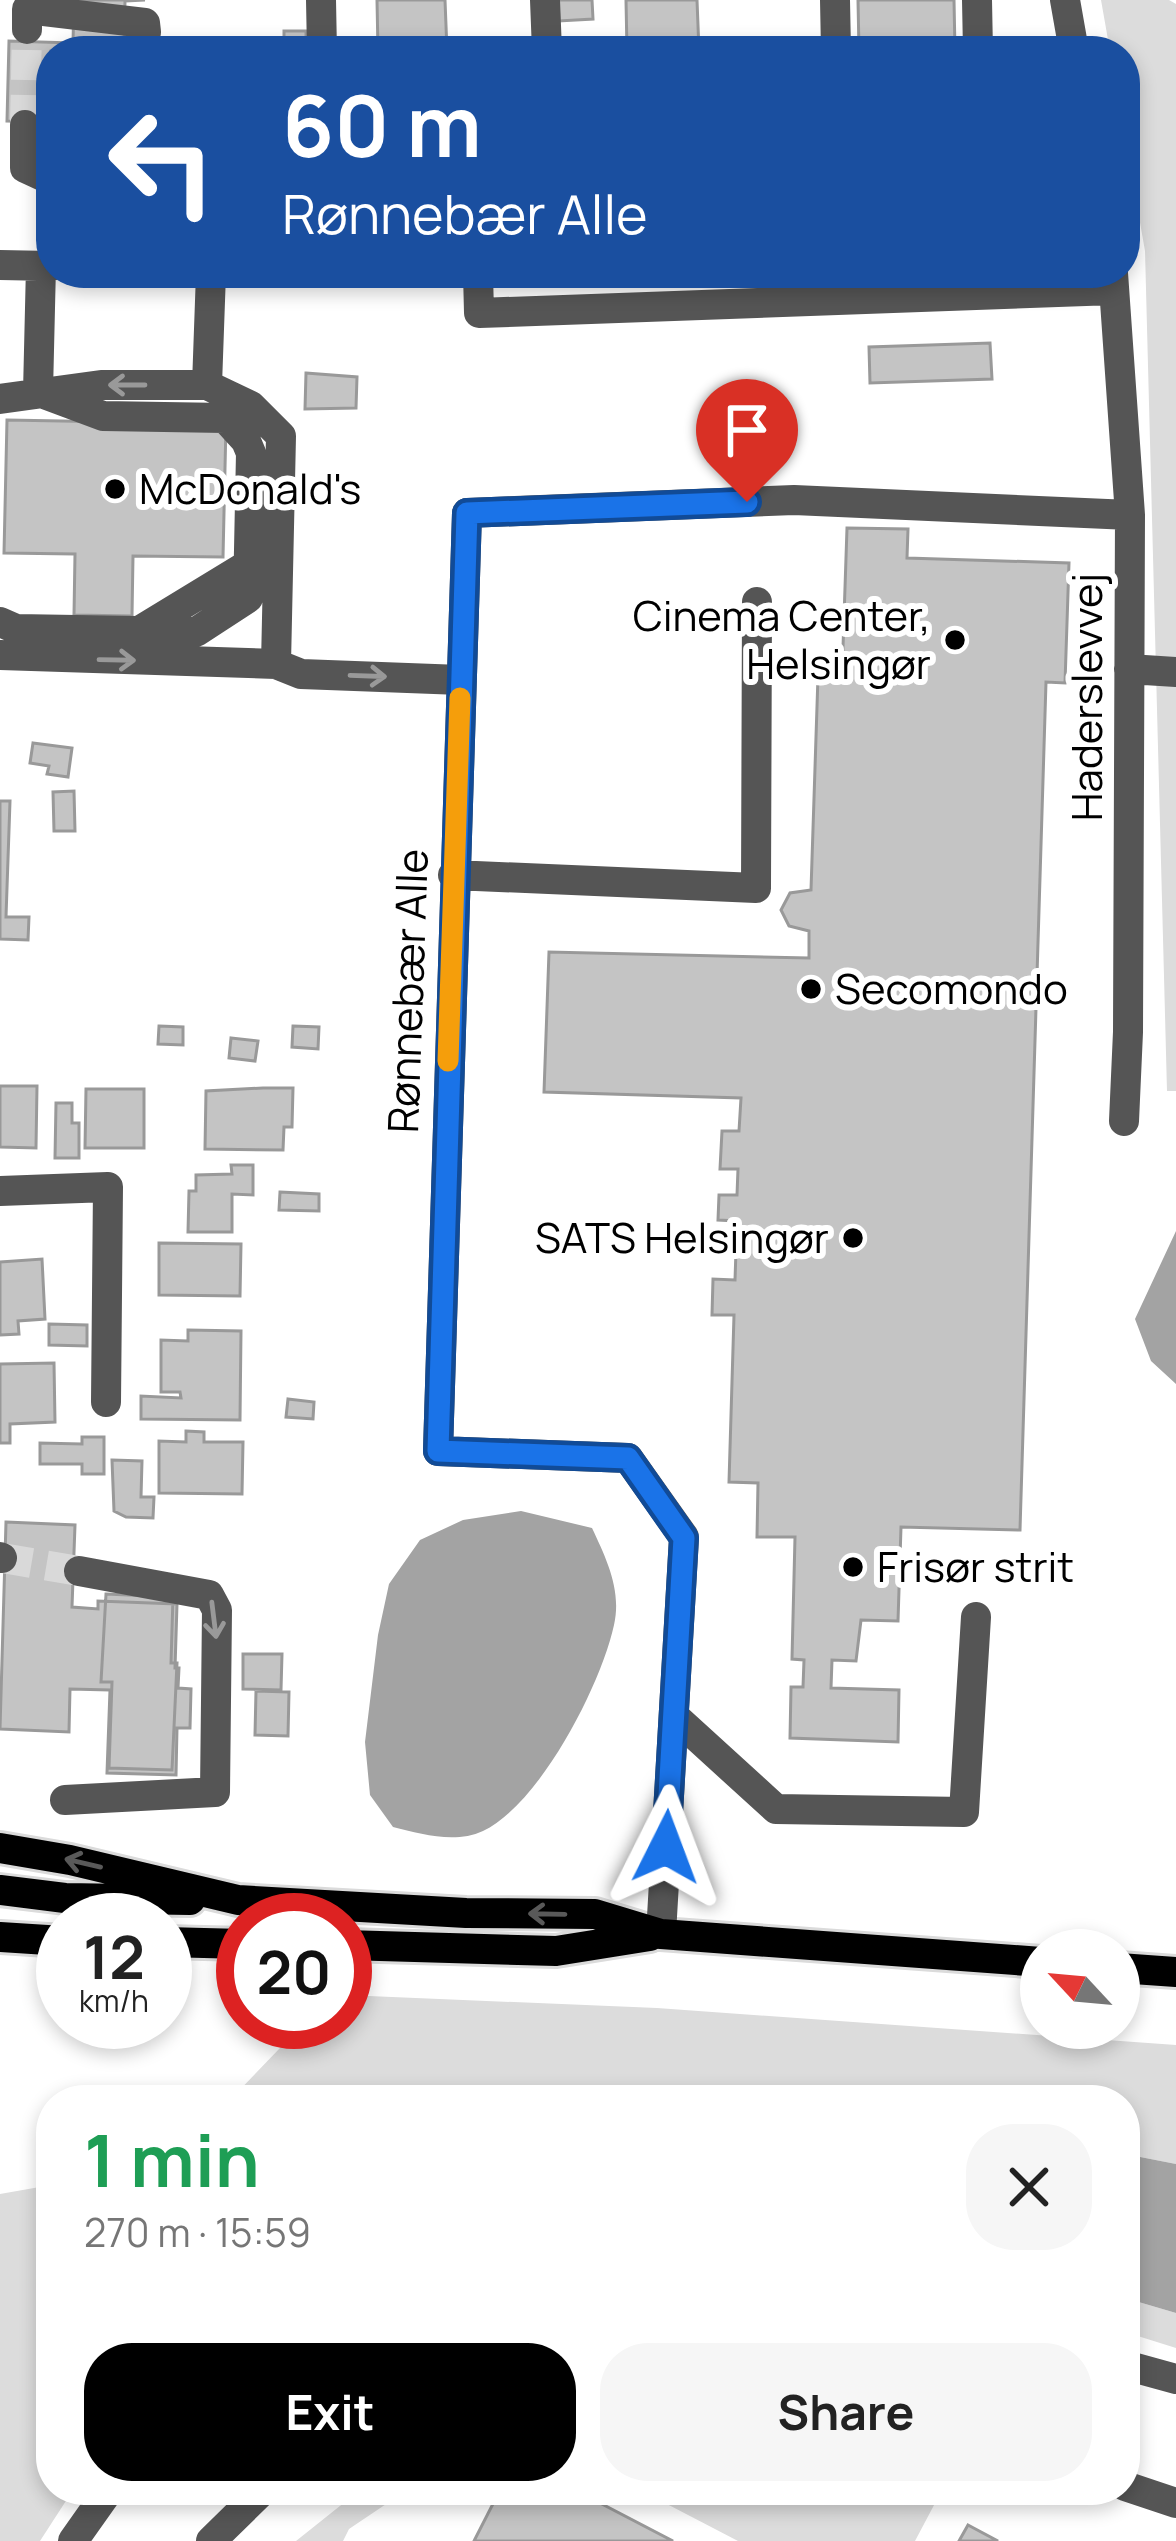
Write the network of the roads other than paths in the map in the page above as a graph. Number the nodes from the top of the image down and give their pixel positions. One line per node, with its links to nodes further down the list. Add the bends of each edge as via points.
1 (321, 0): 8 (street)
2 (545, 0): 9 (street)
3 (835, 0): 10 (street)
4 (976, 0): 11 (street)
5 (1065, 0): 12 (street)
6 (27, 28): 7 (street, via 27,9 145,23)
7 (146, 32)
8 (322, 36)
9 (546, 36)
10 (836, 36)
11 (977, 36)
12 (1071, 36)
13 (26, 125): 14 (street, via 25,168)
14 (36, 173)
15 (0, 265): 16 (street)
16 (36, 266)
17 (45, 288): 23 (street)
18 (210, 288): 22 (street)
19 (478, 288): 20 (street, via 479,313)
20 (817, 288)
21 (1114, 288): 25 (street, Haderslevvej)
22 (207, 385): 23 (street, one-way to 23); 29 (street, via 251,406 281,436)
23 (38, 392): 24 (street); 27 (street, via 104,416 225,418 251,453 248,564 139,631)
24 (0, 399)
25 (1130, 515): 30 (street, Haderslevvej); 32 (street, Rønnebær Alle, via 794,500 467,513)
26 (757, 602): 33 (street, via 756,888)
27 (0, 622)
28 (0, 656): 29 (street, one-way to 29)
29 (276, 664): 32 (street, one-way to 32, via 301,674)
30 (1130, 669): 31 (street); 34 (street, Haderslevvej)
31 (1176, 671)
32 (461, 680): 33 (street, Rønnebær Alle)
33 (453, 874): 39 (street, Rønnebær Alle, via 438,1451 628,1458 684,1538)
34 (1124, 1121)
35 (0, 1190): 36 (street, via 108,1187)
36 (106, 1402)
37 (79, 1571): 40 (street, one-way to 40, via 209,1595 217,1610 215,1792)
38 (976, 1617): 39 (street, via 964,1812 776,1808)
39 (674, 1716): 46 (street, Rønnebær Alle)
40 (64, 1800)
41 (0, 1848): 43 (main road, one-way to 41)
42 (0, 1890): 44 (main road)
43 (216, 1895)
44 (216, 1900)
45 (372, 1908): 46 (main road, one-way to 45, via 595,1914)
46 (661, 1934): 49 (main road, via 556,1951); 50 (main road)
47 (0, 1937): 48 (main road)
48 (36, 1939)
49 (372, 1946)
50 (1020, 1960)
51 (1140, 1969): 52 (main road)
52 (1176, 1972)
53 (1140, 2369): 54 (street)
54 (1176, 2379)
55 (1140, 2491): 56 (street)
56 (1176, 2503)
57 (98, 2505): 59 (street)
58 (248, 2505): 60 (street)
59 (73, 2541)
60 (212, 2541)

